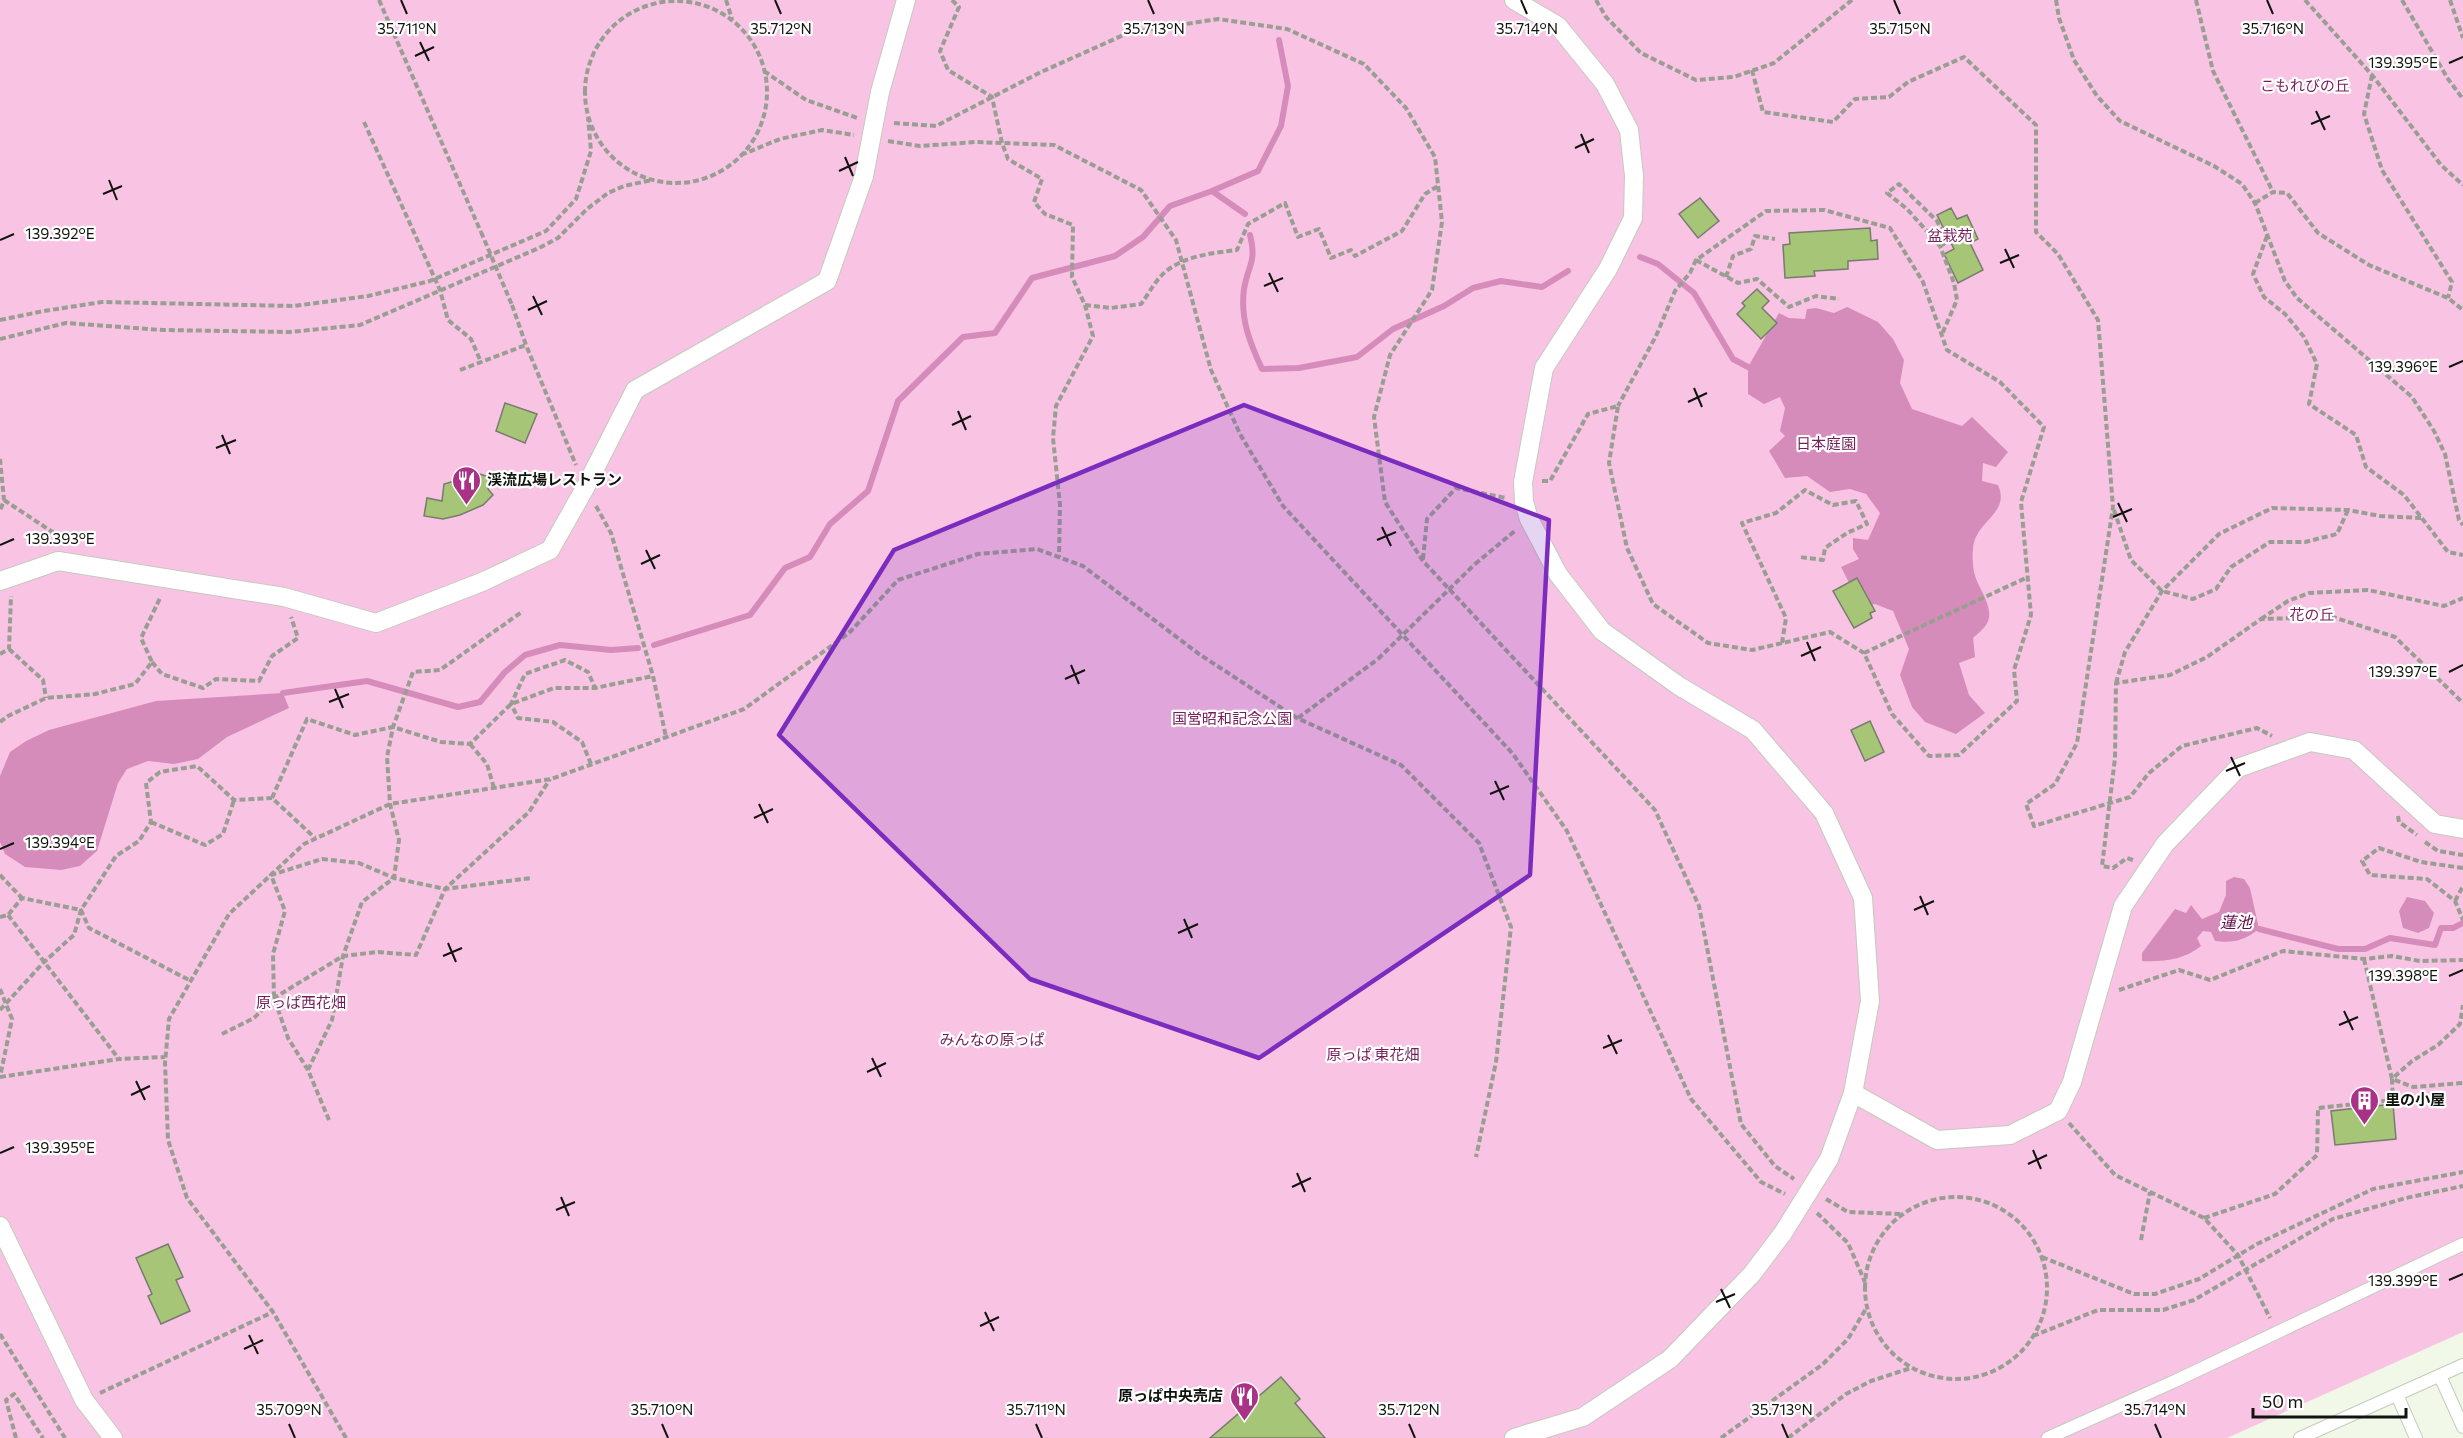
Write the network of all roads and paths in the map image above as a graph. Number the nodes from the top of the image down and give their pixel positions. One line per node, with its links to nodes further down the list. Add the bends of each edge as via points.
1 (379, 0): 49 (path, bridge)
2 (726, 0): 14 (path)
3 (906, 0): 55 (street, bridge, via 880,92 864,176 827,281 635,390)
4 (952, 0): 19 (path, via 959,7 940,51 948,70)
5 (1514, 0): 54 (street, via 1558,26 1605,84 1629,130 1634,176 1633,218 1608,269 1544,368)
6 (1596, 0): 16 (path, via 1606,17 1641,52 1696,80 1734,77)
7 (1851, 0): 16 (path, via 1774,63)
8 (2056, 0): 33 (path, via 2074,60 2120,122 2214,166 2242,184)
9 (2196, 0): 32 (path, via 2213,71)
10 (2305, 0): 18 (path)
11 (2402, 0): 20 (path)
12 (2450, 0): 15 (path)
13 (662, 1): 14 (path, via 699,4); 21 (path, via 630,13 604,35 588,66)
14 (732, 20): 17 (path, via 757,51)
15 (2463, 38)
16 (1752, 70): 57 (path, via 1763,112 1833,122 1856,99 1889,98 1908,82 1964,57 2036,125 2036,231 2058,254 2098,321)
17 (764, 71): 22 (path, via 806,100); 28 (path, via 767,89 761,124)
18 (2373, 75): 30 (path, via 2441,165); 42 (path, via 2364,114 2382,170 2452,282)
19 (992, 97): 24 (path, via 936,126); 27 (path); 31 (path, via 1128,33 1218,19 1287,29 1364,64 1399,100 1435,157)
20 (2463, 99)
21 (588, 117): 29 (path, via 595,135 619,163); 40 (path, via 591,151 576,199 546,231)
22 (863, 121)
23 (364, 122): 40 (path)
24 (884, 122)
25 (855, 136): 28 (path, via 822,130 780,139)
26 (876, 139): 27 (path, via 920,147)
27 (1002, 143): 38 (path, via 1054,145 1141,190 1176,240); 44 (path, via 1008,159 1042,179 1034,202 1045,214 1073,225 1072,277)
28 (741, 155): 29 (path, via 700,180)
29 (652, 180): 41 (path, via 608,193 558,238)
30 (2463, 185)
31 (1438, 186): 38 (path, via 1425,194 1402,231 1355,256 1351,250 1331,258 1319,229 1298,237 1285,203 1248,224 1237,250); 66 (path, via 1442,222 1432,290 1390,354 1374,417 1385,502)
32 (2273, 192): 33 (path); 42 (path, via 2287,194 2318,233 2369,265)
33 (2255, 203): 34 (path)
34 (2267, 236): 61 (path, via 2253,274 2264,297 2304,337 2317,364 2309,404 2356,435 2366,467 2404,495); 62 (path, via 2285,281 2297,298 2412,398 2434,430 2445,454)
35 (1774, 238): 39 (path, via 1755,236 1750,249 1733,256)
36 (1940, 246): 36 (path, via 1907,208 1887,193 1899,184 1937,221 1947,242); 47 (path, via 1957,300)
37 (1696, 260): 39 (path); 47 (path, via 1766,211 1824,210 1890,228 1923,282); 52 (path, via 1675,291)
38 (1182, 261): 44 (path, via 1163,273 1141,304 1111,308); 145 (path, via 1211,370 1240,434 1282,506 1513,754 1567,831 1691,1100 1761,1182)
39 (1726, 276): 43 (path, via 1738,283 1757,279 1789,308 1816,296)
40 (435, 279): 41 (path); 46 (path, via 368,296 294,306 102,302)
41 (440, 291): 48 (path, via 360,325 290,332 162,330 66,323); 50 (path, via 448,320 471,339)
42 (2448, 298): 45 (path)
43 (1839, 299)
44 (1085, 304): 64 (path, via 1093,336 1056,406 1053,438 1060,506)
45 (2463, 310)
46 (0, 320)
47 (1942, 335): 68 (path, via 1947,350 2000,382 2044,427 2021,502)
48 (0, 339)
49 (526, 345): 50 (path); 55 (path)
50 (482, 362): 51 (path)
51 (460, 370)
52 (1618, 406): 54 (path, via 1588,414 1550,481); 76 (path, via 1609,463 1627,548 1653,604 1708,643 1752,650)
53 (0, 459): 56 (path)
54 (1523, 482): 58 (street)
55 (585, 488): 72 (street, via 550,550 482,582 376,623); 81 (path, via 611,533)
56 (4, 500): 60 (path); 67 (path, via 54,533)
57 (2113, 507): 71 (path, via 2131,560); 98 (path, via 2077,743 2055,784 2026,804 2034,826)
58 (1526, 510): 66 (path, via 1456,488 1427,519); 87 (path, bridge, via 1377,659); 136 (street, via 1558,574 1602,631 1679,686 1753,730 1824,813 1863,898 1870,1001)
59 (2348, 510): 61 (path); 71 (path, via 2272,508 2219,534); 71 (path, via 2337,534 2305,542 2270,542 2231,567 2216,589 2193,599)
60 (0, 511)
61 (2422, 518): 63 (path, via 2448,552)
62 (2463, 525)
63 (2463, 555)
64 (1059, 557): 87 (path, via 1083,566 1198,654); 90 (path, via 1037,549 978,554 898,580 849,633 744,709)
65 (1800, 557): 76 (path, via 1823,560 1825,548 1867,524 1857,501 1833,506 1805,490 1776,513 1742,523 1786,618)
66 (1423, 561): 141 (path, via 1655,810 1699,906 1741,1124 1775,1166)
67 (73, 564): 69 (street, via 58,561); 70 (street)
68 (2028, 577): 78 (path); 78 (path, via 2031,615 2014,670 2017,701 1959,755 1929,756 1892,714)
69 (6, 579): 77 (path)
70 (169, 579): 72 (street); 80 (path, via 141,638)
71 (2162, 591): 82 (path, via 2125,652)
72 (284, 597): 80 (path, via 298,638 272,656 259,681 216,679 203,688 162,674)
73 (2463, 598): 75 (path, via 2444,606 2368,590 2309,593)
74 (523, 611): 89 (path, via 440,669 413,672)
75 (2261, 619): 82 (path, via 2207,657 2170,675); 85 (path, via 2333,617 2395,637)
76 (1782, 643): 78 (path, via 1830,632)
77 (9, 649): 79 (path); 84 (path, via 43,680)
78 (1864, 653)
79 (0, 654)
80 (152, 662): 84 (path, via 135,684 95,694)
81 (653, 676): 83 (path); 90 (path)
82 (2116, 683): 98 (path)
83 (595, 688): 86 (path, via 554,688); 86 (path, via 588,672 565,660 525,674)
84 (46, 699): 88 (path)
85 (2463, 703)
86 (510, 704): 91 (path); 93 (path, via 518,718 553,722 582,741)
87 (1297, 718): 139 (path, via 1401,765 1479,843 1511,927 1496,1062)
88 (0, 722)
89 (393, 727): 91 (path, via 441,742); 96 (path, via 355,735 308,719); 99 (path, via 387,757)
90 (666, 737): 93 (path)
91 (470, 744): 95 (path, via 488,764)
92 (2294, 747): 98 (path, via 2257,728 2182,746 2149,773 2130,797); 101 (street, via 2310,742 2354,750 2435,824); 103 (street, via 2238,768 2165,844)
93 (591, 764): 94 (path)
94 (551, 779): 95 (path); 110 (path, via 529,812)
95 (494, 788): 99 (path)
96 (272, 798): 97 (path); 102 (path)
97 (234, 800): 100 (path, via 224,834 205,844); 100 (path, via 197,766 160,772 146,783)
98 (2112, 801): 103 (path, via 2103,866 2113,868 2127,858)
99 (390, 804): 102 (path); 107 (path, via 399,840)
100 (151, 822): 113 (path, via 139,841 116,856)
101 (2463, 828)
102 (315, 838): 106 (path)
103 (2149, 868): 124 (street, via 2123,906)
104 (2463, 868): 112 (path, via 2421,862 2379,848 2362,861 2370,875 2427,879)
105 (0, 875): 111 (path)
106 (271, 875): 107 (path, via 322,860 359,863); 121 (path, via 229,914); 123 (path, via 285,911 273,954)
107 (394, 878): 110 (path); 117 (path, via 362,902)
108 (531, 879): 110 (path)
109 (2463, 886): 112 (path)
110 (445, 889): 117 (path, via 416,955 378,952)
111 (22, 898): 113 (path); 114 (path)
112 (2455, 901): 116 (path)
113 (81, 910): 120 (path, via 74,935); 121 (path, via 89,928)
114 (8, 915): 115 (path); 120 (path)
115 (0, 917)
116 (2463, 920)
117 (343, 956): 123 (path); 132 (path, via 332,1020)
118 (2364, 959): 119 (path, via 2392,956 2420,961); 124 (path, via 2283,951 2210,980 2179,970); 134 (path)
119 (2463, 960)
120 (44, 962): 125 (path); 131 (path)
121 (191, 981): 130 (path, via 169,1019)
122 (0, 989): 125 (path)
123 (274, 998): 129 (path, via 255,1018); 132 (path, via 288,1038)
124 (2097, 998): 137 (street, via 2072,1082)
125 (6, 1004): 127 (path); 133 (path, via 12,1019)
126 (2463, 1005): 128 (path)
127 (0, 1010)
128 (2462, 1024): 134 (path)
129 (222, 1034)
130 (165, 1057): 131 (path); 157 (path, via 168,1140 187,1198)
131 (119, 1059): 133 (path)
132 (308, 1070): 138 (path)
133 (0, 1077)
134 (2392, 1079): 135 (path, via 2414,1087); 148 (path, via 2393,1100 2318,1108 2317,1155 2275,1194)
135 (2463, 1083)
136 (1853, 1093): 137 (street, via 1937,1140 2010,1135); 172 (street, bridge, via 1830,1159 1783,1233 1752,1274 1670,1359 1583,1417)
137 (2058, 1111): 143 (path, via 2115,1175)
138 (329, 1120)
139 (1476, 1157)
140 (2463, 1172): 152 (path, via 2373,1189)
141 (1802, 1184)
142 (2463, 1186): 154 (path, via 2333,1219)
143 (2150, 1192): 148 (path); 150 (path)
144 (1820, 1195): 147 (path, via 1848,1212)
145 (1791, 1197)
146 (1811, 1207): 155 (path, via 1848,1243)
147 (1902, 1214): 153 (path, via 1941,1198 1982,1201 2018,1222); 155 (path, via 1876,1244)
148 (2204, 1218): 152 (path)
149 (0, 1226): 165 (street)
150 (2140, 1240)
151 (2463, 1244): 158 (lane)
152 (2238, 1255): 153 (path, via 2199,1279 2155,1294 2134,1294); 154 (path)
153 (2041, 1257): 160 (path, via 2046,1292)
154 (2246, 1270): 158 (path); 160 (path, via 2194,1300 2163,1310 2098,1310)
155 (1865, 1282): 156 (path)
156 (1867, 1306): 162 (path, via 1882,1342); 173 (path, via 1848,1339 1822,1364)
157 (273, 1312): 165 (path); 171 (path)
158 (2277, 1332): 175 (lane)
159 (0, 1334): 169 (path)
160 (2033, 1336): 162 (path, via 2004,1365 1979,1376 1951,1379)
161 (2463, 1365): 163 (lane)
162 (1912, 1367): 174 (path, via 1846,1394)
163 (2440, 1376): 164 (lane); 166 (lane)
164 (2397, 1395): 176 (lane); 177 (lane)
165 (84, 1400): 170 (street)
166 (2463, 1427)
167 (16, 1438): 168 (path, via 6,1400 14,1394)
168 (43, 1438)
169 (65, 1438)
170 (112, 1438)
171 (346, 1438)
172 (1514, 1438)
173 (1721, 1438)
174 (1788, 1438)
175 (2048, 1438)
176 (2300, 1438)
177 (2416, 1438)

